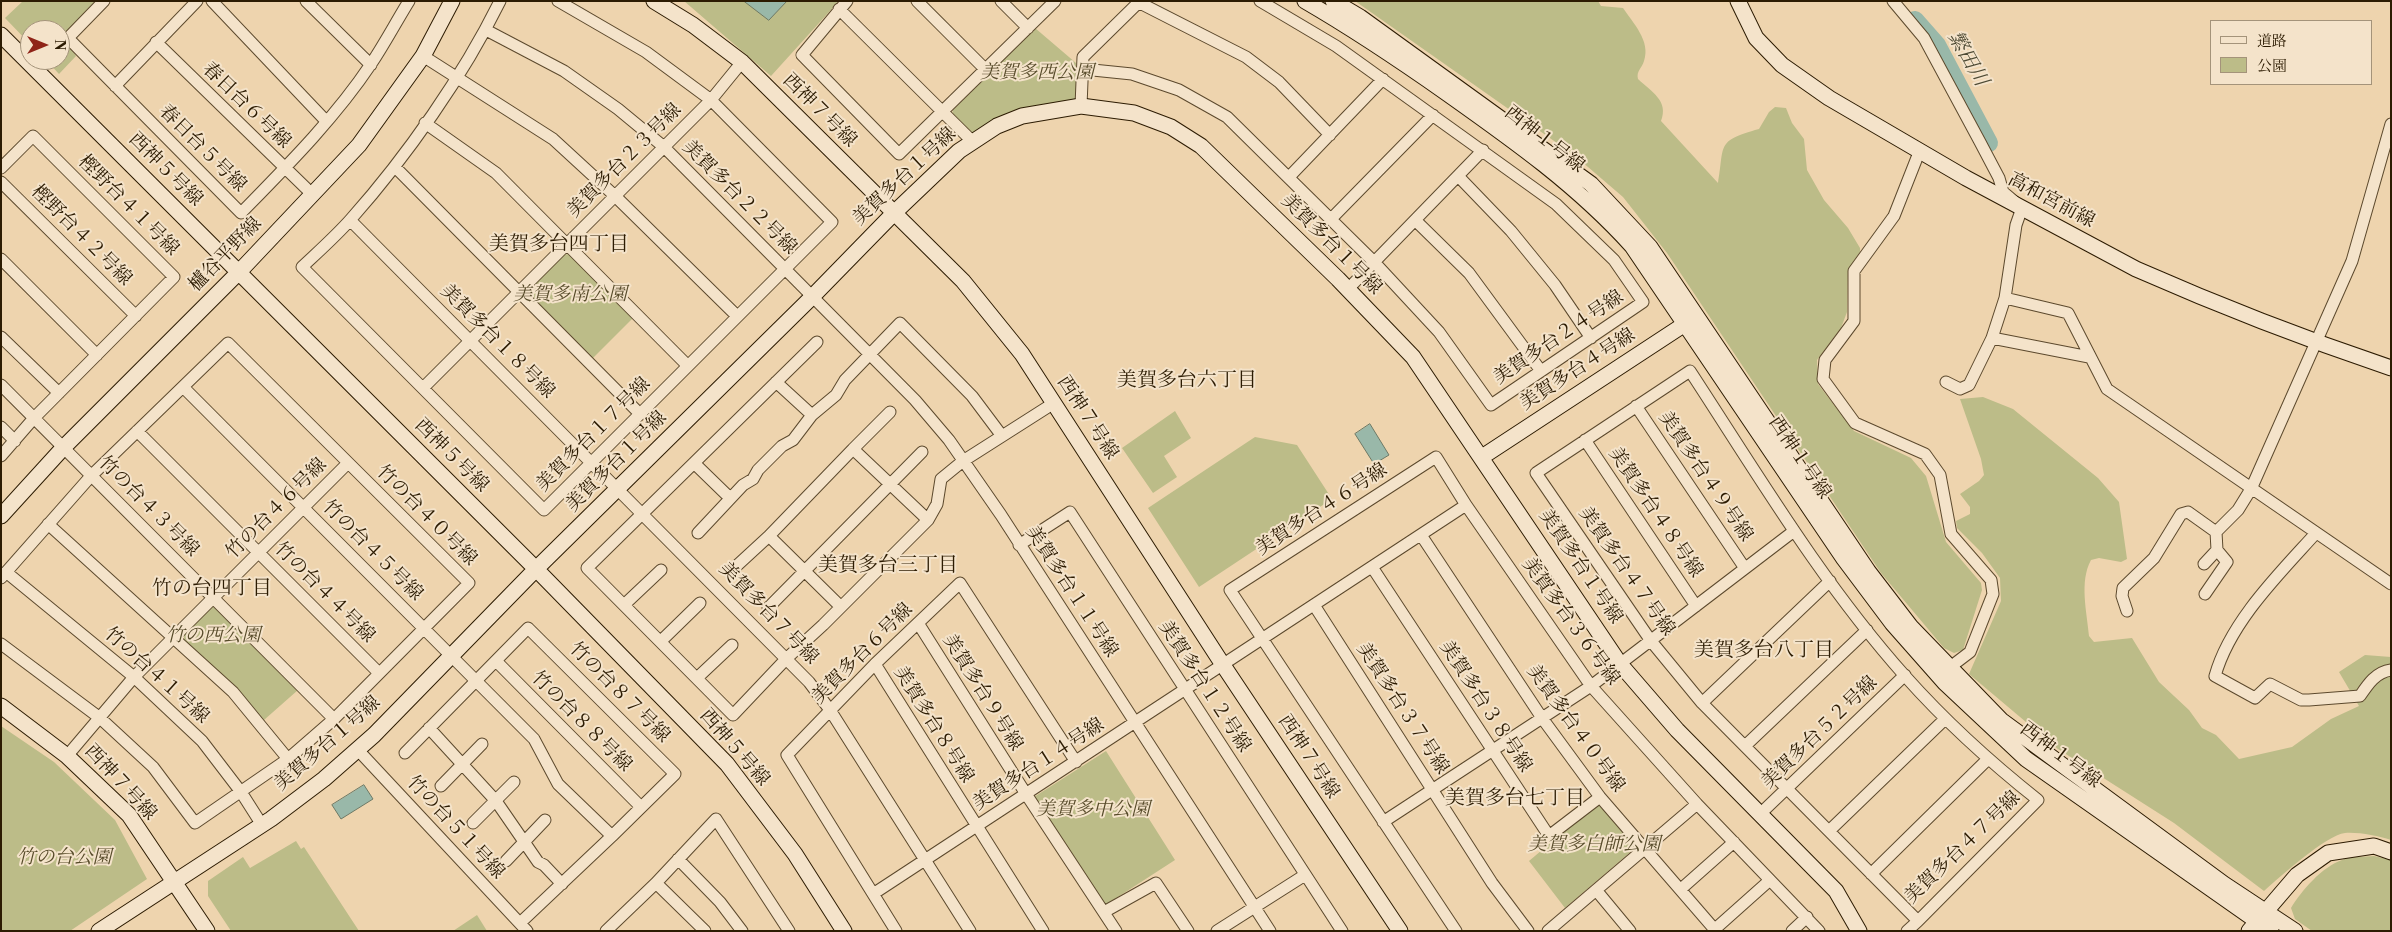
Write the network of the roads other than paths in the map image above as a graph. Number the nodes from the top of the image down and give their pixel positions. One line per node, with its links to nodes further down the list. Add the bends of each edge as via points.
1 (104, 1): 31 (street, 春日台５号線, via 68,38)
2 (197, 1): 23 (street)
3 (212, 1): 36 (street)
4 (306, 1): 26 (street)
5 (408, 1): 26 (street, 春日台５号線)
6 (452, 1): 24 (street, 櫨谷平野線)
7 (500, 1): 21 (street, 美賀多台１７号線)
8 (558, 1): 32 (street, 美賀多台１７号線, via 646,52)
9 (654, 1): 25 (street, 西神７号線)
10 (917, 1): 28 (street)
11 (1001, 1): 20 (street)
12 (1055, 1): 20 (street)
13 (1260, 1): 30 (street, 美賀多台２４号線, via 1336,46)
14 (1305, 1): 69 (street, 西神１号線, via 1358,31 1470,109 1580,194 1632,246)
15 (1333, 1): 68 (street, 西神１号線, via 1360,17 1591,184 1650,247)
16 (1738, 1): 43 (street, 高和宮前線, via 1756,38 1782,65 1829,98)
17 (1893, 1): 52 (street, via 1924,38 1999,178 2003,192)
18 (1139, 2): 27 (street, via 1083,57); 39 (street, via 1246,57 1278,82)
19 (843, 5): 34 (street); 34 (street, via 802,55 899,154)
20 (1028, 28): 28 (street)
21 (486, 30): 29 (street, 美賀多台１７号線); 41 (street, 美賀多台２２号線, via 564,72 618,108)
22 (1, 35): 61 (street, 西神５号線)
23 (156, 42): 31 (street); 46 (street, 春日台６号線)
24 (423, 56): 29 (street); 50 (street, 櫨谷平野線, via 359,144)
25 (742, 62): 32 (street, 美賀多台２３号線); 53 (street, 西神７号線)
26 (371, 65): 36 (street, 春日台５号線)
27 (1083, 69): 33 (street); 48 (street, 美賀多台２４号線, via 1132,74 1179,90 1227,117)
28 (986, 70): 34 (street)
29 (456, 77): 37 (street, 美賀多台１７号線); 51 (street, via 553,139)
30 (1383, 79): 35 (street, 美賀多台２４号線); 39 (street)
31 (114, 86): 46 (street, 春日台５号線, via 241,213)
32 (711, 100): 41 (street, 美賀多台２３号線); 60 (street, 美賀多台１７号線, via 832,222)
33 (1081, 106): 40 (street, 美賀多台１号線, via 1022,116); 62 (street, 美賀多台１号線, via 1134,113 1171,127 1201,146)
34 (944, 113): 40 (street)
35 (1433, 115): 42 (street, 美賀多台２４号線); 54 (street)
36 (326, 121): 46 (street, 春日台５号線)
37 (425, 123): 44 (street, 美賀多台１７号線); 57 (street, via 496,173)
38 (2391, 124): 75 (street, via 2352,261)
39 (1330, 135): 48 (street)
40 (972, 141): 53 (street, 美賀多台１号線)
41 (664, 147): 51 (street, 美賀多台２３号線); 60 (street, 美賀多台２２号線)
42 (1483, 150): 47 (street); 71 (street, 美賀多台２４号線, via 1556,204 1614,260 1643,302)
43 (1920, 150): 52 (street, 高和宮前線); 162 (street, via 1894,216 1854,271 1854,321 1825,360 1823,379 1855,423 1925,454 1940,475 1951,534 1991,580 1993,594 1970,652)
44 (395, 167): 55 (street, 美賀多台１７号線); 63 (street)
45 (1, 168): 66 (street, 樫野台４１号線, via 33,136 174,277)
46 (285, 168): 50 (street, 春日台６号線)
47 (1458, 176): 56 (street); 71 (street, via 1511,231)
48 (1289, 177): 54 (street, 美賀多台２４号線)
49 (1, 182): 66 (street, 樫野台４２号線)
50 (312, 195): 61 (street, 櫨谷平野線)
51 (615, 196): 57 (street, 美賀多台２３号線); 67 (street)
52 (2022, 208): 65 (street, via 2016,225); 75 (street, 高和宮前線, via 2136,269)
53 (894, 212): 64 (street, 美賀多台１号線); 88 (street, 西神７号線, via 963,281 1022,354)
54 (1331, 219): 59 (street, 美賀多台２４号線)
55 (350, 220): 73 (street, 美賀多台１８号線); 86 (street, 美賀多台１７号線, via 302,267)
56 (1415, 220): 59 (street); 81 (street, via 1469,273)
57 (568, 243): 63 (street, 美賀多台２３号線); 79 (street)
58 (1, 259): 77 (street)
59 (1374, 262): 62 (street); 81 (street, 美賀多台２４号線, via 1439,332 1491,405)
60 (785, 269): 64 (street, 美賀多台２２号線); 67 (street, 美賀多台１７号線)
61 (238, 272): 99 (street, 櫨谷平野線); 131 (street, 西神５号線)
62 (1348, 290): 103 (street, 美賀多台１号線, via 1413,357)
63 (519, 292): 73 (street, 美賀多台２３号線); 91 (street)
64 (812, 297): 76 (street, 美賀多台１１号線); 111 (street, 美賀多台１号線)
65 (2005, 298): 72 (street); 78 (street, via 2068,313)
66 (136, 316): 77 (street, 樫野台４１号線)
67 (737, 316): 79 (street, 美賀多台１７号線)
68 (1697, 317): 69 (street, 美賀多台４号線); 162 (street, 西神１号線, via 1868,571 1911,627)
69 (1683, 325): 103 (street, 美賀多台４号線); 228 (street, 西神１号線, via 1844,559 1892,623 1944,683 2026,759)
70 (1, 337): 87 (street)
71 (1591, 338): 81 (street, 美賀多台２４号線)
72 (1992, 338): 78 (street); 83 (street, via 1969,385 1960,388)
73 (470, 341): 86 (street, 美賀多台２３号線); 105 (street, 美賀多台１８号線)
74 (817, 342): 82 (street)
75 (2317, 343): 80 (street, 高和宮前線); 110 (street)
76 (869, 353): 92 (street, via 836,395); 96 (street, via 900,323 972,396); 104 (street, 美賀多台１１号線, via 915,400)
77 (97, 355): 87 (street, 樫野台４１号線)
78 (2089, 357): 110 (street, via 2106,389)
79 (688, 366): 91 (street, 美賀多台１７号線)
80 (2391, 368)
81 (1541, 371)
82 (776, 382): 92 (street); 107 (street)
83 (1946, 382)
84 (1, 385): 93 (street, 竹の台４３号線)
85 (183, 387): 95 (street, 竹の台４０号線); 106 (street, 竹の台４０号線, via 228,343); 114 (street, 竹の台４５号線)
86 (423, 388): 105 (street, 美賀多台１７号線, via 544,510)
87 (59, 394): 93 (street, 樫野台４１号線)
88 (1054, 403): 96 (street); 161 (street, 西神７号線)
89 (1636, 406): 97 (street, 美賀多台４７号線); 119 (street, 美賀多台４７号線, via 1690,370); 130 (street, 美賀多台４９号線)
90 (890, 412): 100 (street)
91 (640, 414): 105 (street, 美賀多台１７号線)
92 (812, 415): 112 (street, via 793,440 782,446 753,479)
93 (34, 418): 98 (street, 樫野台４１号線); 99 (street, 竹の台４３号線)
94 (1, 427): 98 (street)
95 (137, 431): 108 (street, 竹の台４０号線); 127 (street, 竹の台４４号線)
96 (1002, 436): 104 (street)
97 (1585, 440): 143 (street, 美賀多台４８号線); 153 (street, 美賀多台４７号線, via 1536,473)
98 (15, 441): 102 (street, 樫野台４１号線)
99 (63, 448): 108 (street, 竹の台４３号線); 116 (street, 櫨谷平野線)
100 (853, 449): 109 (street); 124 (street)
101 (922, 452): 109 (street)
102 (1, 456)
103 (1482, 458): 160 (street, 美賀多台１号線)
104 (963, 460): 117 (street, via 941,479 937,504); 125 (street, 美賀多台１１号線)
105 (592, 462): 111 (street, 美賀多台１８号線)
106 (348, 463): 114 (street, 竹の台４６号線); 148 (street, 竹の台４０号線, via 469,584)
107 (694, 463): 112 (street); 115 (street)
108 (91, 476): 118 (street, 竹の台４０号線); 139 (street, 竹の台４３号線)
109 (890, 484): 117 (street); 133 (street)
110 (2251, 488): 120 (street, via 2238,510); 122 (street)
111 (619, 489): 115 (street, 美賀多台７号線); 131 (street, 美賀多台１号線)
112 (730, 498): 121 (street)
113 (1466, 505): 123 (street); 151 (street, 美賀多台４６号線, via 1436,458 1230,590); 169 (street, 美賀多台３６号線)
114 (304, 507): 127 (street, 竹の台４６号線); 148 (street, 竹の台４５号線)
115 (643, 513): 141 (street, via 587,568); 157 (street, 美賀多台７号線)
116 (1, 516)
117 (928, 520): 144 (street)
118 (48, 524): 135 (street, 竹の台４０号線); 150 (street)
119 (1794, 531): 130 (street); 136 (street, 美賀多台４７号線)
120 (2216, 532): 126 (street); 146 (street, via 2188,512 2181,514 2157,554 2123,588)
121 (698, 533)
122 (2316, 534): 137 (street); 163 (street, via 2262,594 2233,633 2215,676 2255,698 2270,684 2301,700 2309,700 2360,696 2382,671)
123 (1421, 535): 129 (street); 175 (street, 美賀多台４０号線)
124 (769, 536): 133 (street); 134 (street)
125 (1019, 545): 170 (street, 美賀多台１２号線, via 1070,512); 178 (street, 美賀多台１１号線)
126 (2216, 550): 128 (street); 138 (street, via 2227,562)
127 (258, 553): 139 (street, 竹の台４６号線); 164 (street, 竹の台４４号線)
128 (2204, 564)
129 (1372, 567): 142 (street); 183 (street, 美賀多台３８号線)
130 (1744, 567): 143 (street)
131 (536, 570): 156 (street, 美賀多台１号線); 237 (street, 西神５号線, via 727,764 795,854)
132 (661, 570): 141 (street)
133 (804, 570): 144 (street); 145 (street)
134 (731, 571)
135 (4, 575): 166 (street, 竹の台４１号線)
136 (1830, 581): 149 (street, 美賀多台４７号線); 171 (street)
137 (2391, 584)
138 (2205, 594)
139 (214, 597): 150 (street, 竹の台４６号線); 177 (street, 竹の台４３号線)
140 (700, 603): 152 (street)
141 (625, 604): 152 (street)
142 (1314, 605): 151 (street); 193 (street, 美賀多台３７号線)
143 (1696, 606): 153 (street)
144 (842, 607): 157 (street)
145 (768, 608)
146 (2127, 610)
147 (918, 623): 159 (street, 美賀多台６号線); 188 (street, 美賀多台６号線, via 960,583); 195 (street, 美賀多台９号線)
148 (424, 630): 156 (street, 竹の台４５号線); 164 (street, 竹の台４０号線)
149 (1867, 630): 165 (street, 美賀多台４７号線); 181 (street)
150 (173, 638): 166 (street, 竹の台４６号線); 186 (street, via 233,692)
151 (1262, 639): 161 (street); 202 (street)
152 (661, 641): 167 (street)
153 (1651, 641): 160 (street); 171 (street, 美賀多台４７号線)
154 (1, 644): 174 (street, 竹の台４０号線)
155 (732, 645): 167 (street)
156 (451, 656): 168 (street, 竹の台４５号線); 182 (street, 美賀多台１号線)
157 (787, 658): 167 (street, via 733,715); 173 (street, 美賀多台７号線)
158 (496, 661): 168 (street, 竹の台８７号線); 199 (street, 竹の台８８号線); 199 (street, 竹の台８７号線, via 528,628 675,774)
159 (875, 664): 173 (street, 美賀多台６号線); 205 (street, 美賀多台８号線)
160 (1620, 664): 169 (street); 200 (street, 美賀多台１号線, via 1677,730)
161 (1224, 665): 170 (street, 美賀多台１４号線); 246 (street, 西神７号線)
162 (1949, 668): 228 (street, 西神１号線, via 2001,720 2224,884)
163 (2391, 670)
164 (379, 673): 177 (street, 竹の台４０号線)
165 (1905, 675): 176 (street, 美賀多台４７号線); 192 (street, 美賀多台５２号線)
166 (134, 677): 174 (street, 竹の台４６号線); 194 (street, 竹の台４１号線, via 202,741)
167 (696, 678)
168 (476, 681): 179 (street, 竹の台８７号線); 207 (street, 竹の台４５号線, via 534,739 558,784)
169 (1591, 686): 175 (street); 198 (street, 美賀多台３６号線)
170 (1185, 690): 178 (street, 美賀多台１４号線); 216 (street, 美賀多台１２号線)
171 (1702, 702): 181 (street, 美賀多台４７号線)
172 (1, 706): 185 (street, 西神７号線)
173 (830, 710): 213 (street, 美賀多台７号線); 223 (street, 美賀多台６号線, via 787,755)
174 (100, 718): 185 (street, 竹の台４６号線); 194 (street, 竹の台４０号線, via 153,767 195,823)
175 (1542, 718): 183 (street); 196 (street, 美賀多台４０号線)
176 (1945, 719): 187 (street, 美賀多台４７号線); 206 (street)
177 (334, 720): 186 (street, 竹の台４０号線)
178 (1135, 723): 188 (street, 美賀多台１４号線); 224 (street, 美賀多台１１号線)
179 (429, 728): 184 (street, 竹の台８７号線); 189 (street)
180 (482, 744): 189 (street)
181 (1745, 746): 192 (street, 美賀多台４７号線)
182 (357, 749): 204 (street, 美賀多台１号線, via 324,779); 229 (street, 竹の台５１号線)
183 (1492, 751): 193 (street); 196 (street, 美賀多台３８号線, via 1549,836)
184 (404, 753)
185 (68, 756): 218 (street, 西神７号線, via 129,816)
186 (288, 759): 194 (street, 竹の台４０号線)
187 (1988, 759): 215 (street); 227 (street, 美賀多台４７号線, via 2038,800)
188 (1076, 762): 195 (street, 美賀多台１４号線)
189 (462, 765): 191 (street); 197 (street)
190 (514, 782): 197 (street)
191 (442, 786)
192 (1787, 788): 200 (street, 美賀多台５２号線); 206 (street, 美賀多台４７号線)
193 (1432, 789): 202 (street); 248 (street, 美賀多台３７号線, via 1492,883)
194 (241, 792): 204 (street, 竹の台４１号線)
195 (1026, 794): 205 (street, 美賀多台１４号線); 225 (street, 美賀多台９号線)
196 (1600, 796): 210 (street, 美賀多台４０号線)
197 (496, 802): 203 (street); 208 (street)
198 (1697, 804): 209 (street, 美賀多台３６号線); 210 (street)
199 (641, 807): 207 (street, 竹の台８７号線)
200 (1759, 815): 253 (street, 美賀多台１号線, via 1836,891)
201 (546, 820): 208 (street)
202 (1383, 822): 247 (street)
203 (473, 823)
204 (262, 825): 218 (street, 美賀多台１号線)
205 (976, 827): 213 (street, 美賀多台１４号線); 240 (street, 美賀多台８号線)
206 (1828, 831): 215 (street, 美賀多台４７号線)
207 (612, 836): 220 (street, 竹の台８７号線)
208 (524, 841): 214 (street); 220 (street, via 538,862)
209 (1734, 842): 217 (street, 美賀多台３６号線); 221 (street)
210 (1646, 847): 221 (street, 美賀多台４０号線); 222 (street)
211 (2391, 852): 228 (street, via 2374,846 2328,853 2297,875)
212 (678, 859): 219 (street); 235 (street, via 720,902); 236 (street, via 716,820)
213 (925, 860): 223 (street, 美賀多台１４号線); 239 (street, 美賀多台７号線)
214 (506, 861)
215 (1871, 874): 227 (street, 美賀多台４７号線)
216 (1305, 875): 224 (street); 245 (street, 美賀多台１２号線)
217 (1770, 880): 226 (street, 美賀多台３６号線); 230 (street)
218 (174, 881): 231 (street, 美賀多台１号線); 232 (street, 西神７号線)
219 (656, 882): 233 (street); 234 (street)
220 (562, 884): 229 (street, 竹の台８７号線)
221 (1681, 889): 230 (street, 美賀多台４０号線)
222 (1596, 890): 249 (street); 250 (street)
223 (873, 894): 238 (street, 美賀多台６号線)
224 (1253, 906): 243 (street); 244 (street, 美賀多台１１号線)
225 (1104, 912): 241 (street, 美賀多台９号線); 242 (street, via 1156,882)
226 (1807, 917): 251 (street); 252 (street, 美賀多台３６号線)
227 (1918, 921): 254 (street)
228 (2262, 925): 255 (street, 西神１号線)
229 (524, 927)
230 (1716, 930)
231 (99, 931)
232 (207, 931)
233 (606, 931)
234 (705, 931)
235 (742, 931)
236 (789, 931)
237 (844, 931)
238 (896, 931)
239 (970, 931)
240 (1043, 931)
241 (1116, 931)
242 (1188, 931)
243 (1217, 931)
244 (1270, 931)
245 (1342, 931)
246 (1400, 931)
247 (1456, 931)
248 (1528, 931)
249 (1548, 931)
250 (1630, 931)
251 (1792, 931)
252 (1819, 931)
253 (1859, 931)
254 (1907, 931)
255 (2295, 931)

